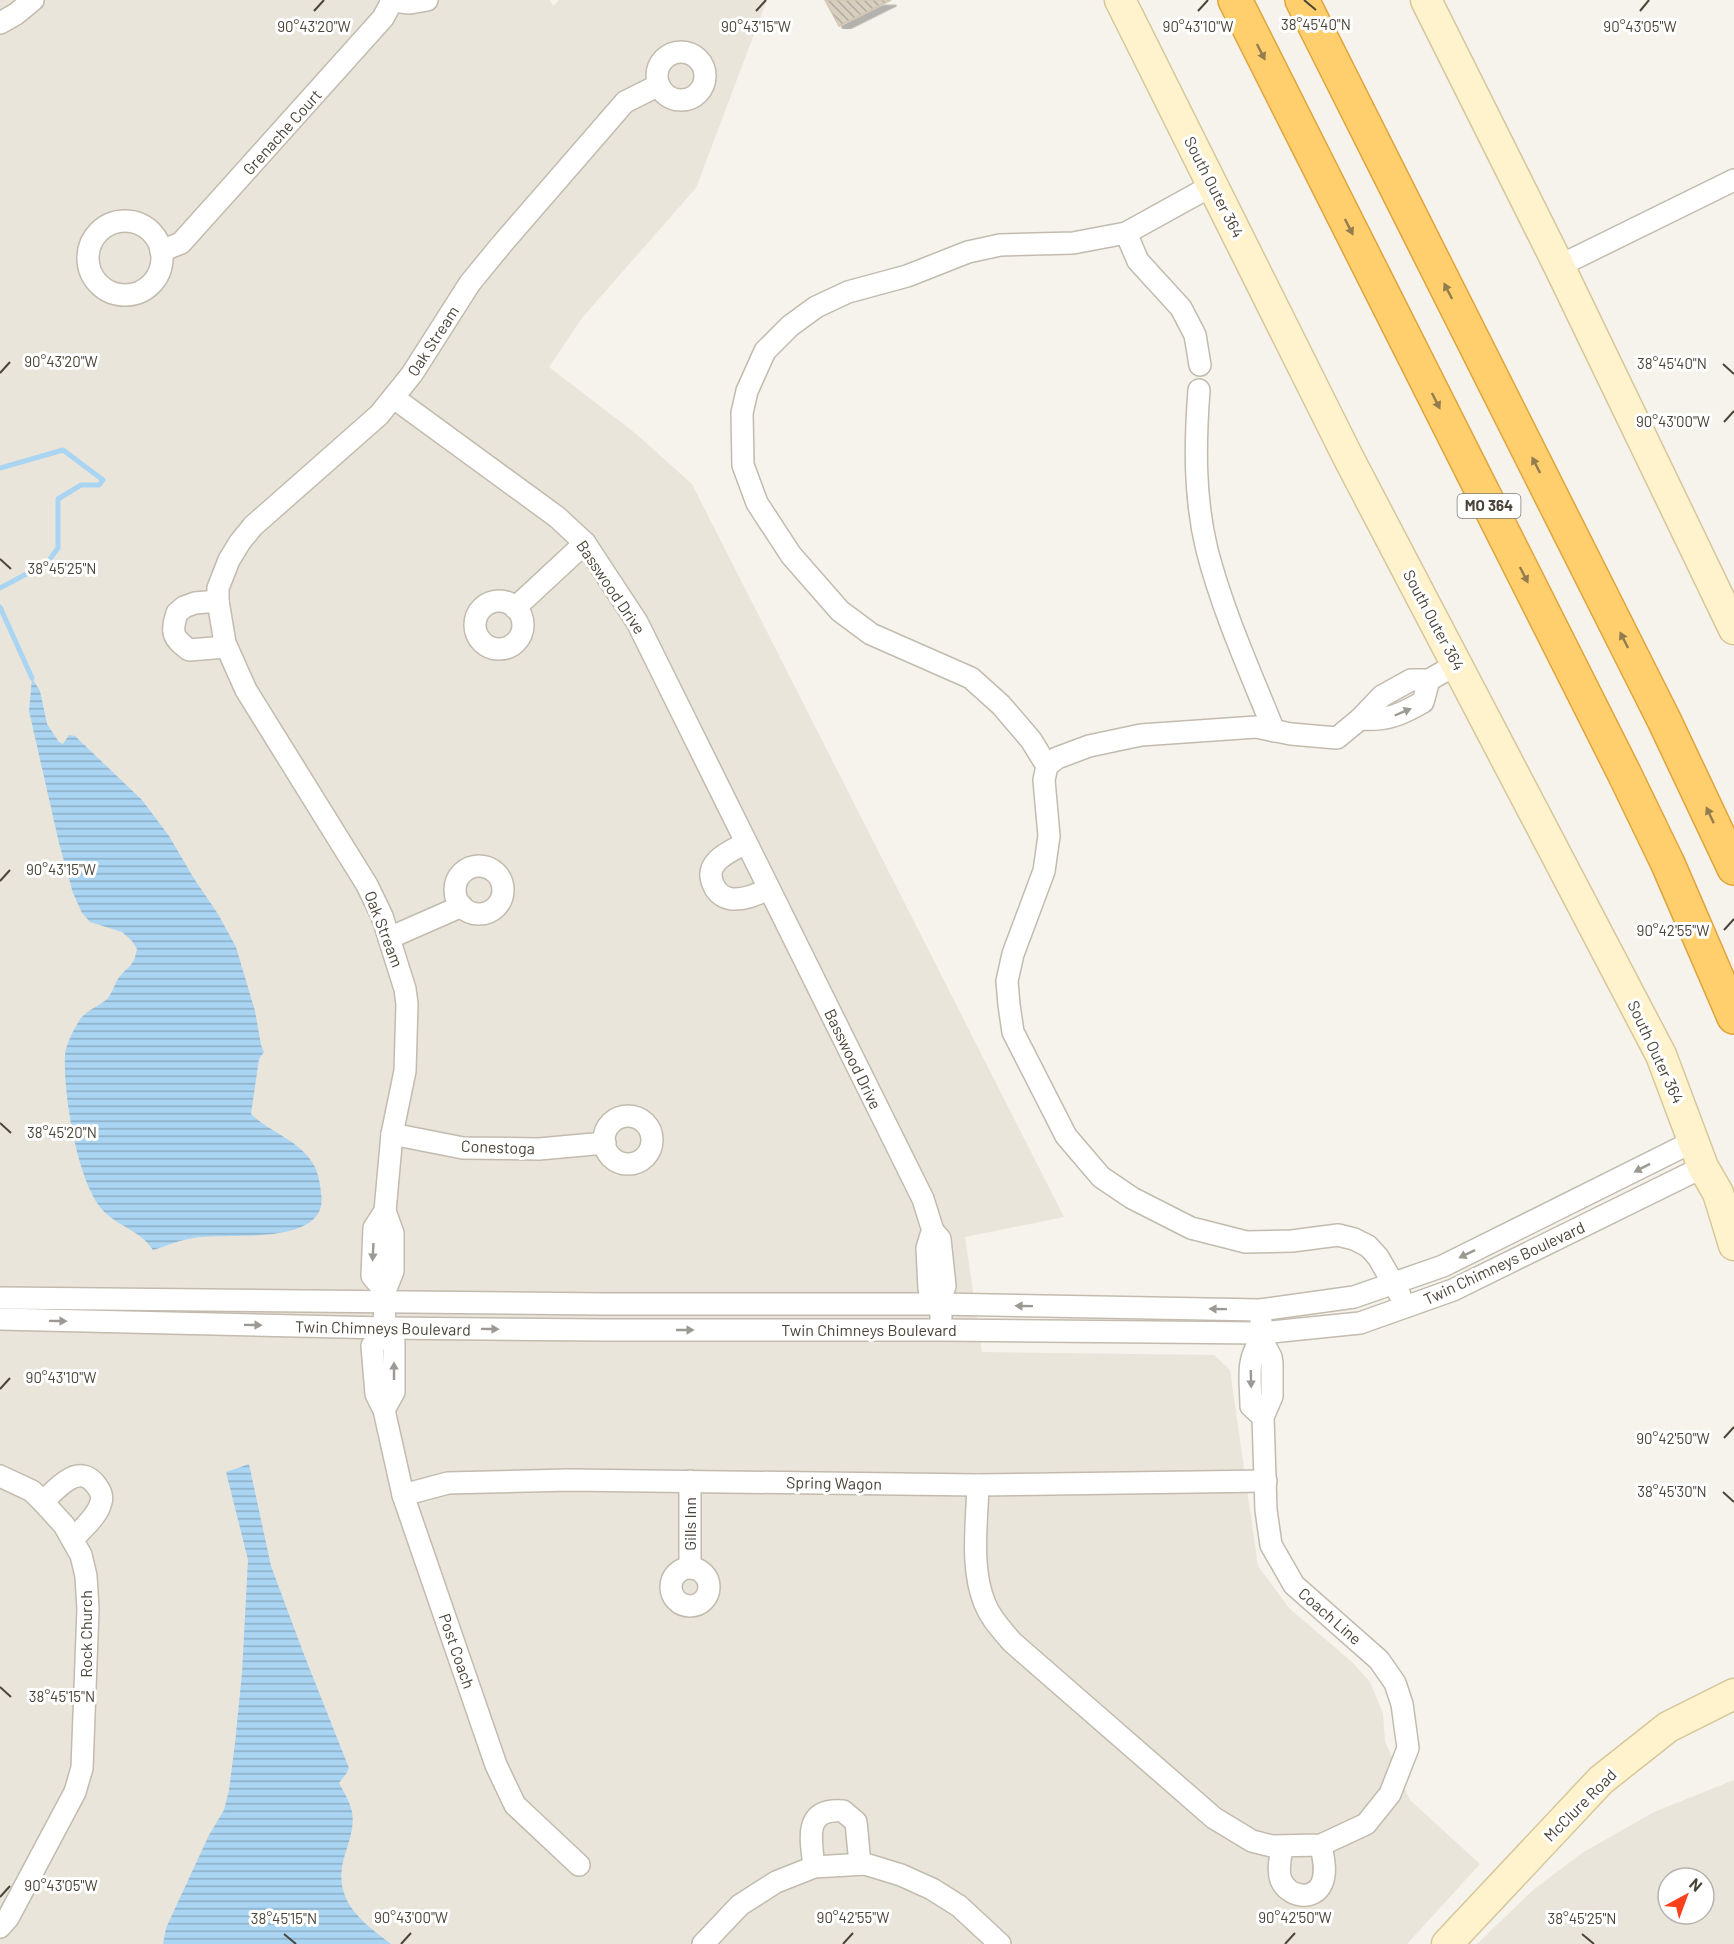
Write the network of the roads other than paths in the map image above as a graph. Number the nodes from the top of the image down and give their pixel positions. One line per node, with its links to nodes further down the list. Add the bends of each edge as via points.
1 (33, 0): 8 (street)
2 (427, 0): 7 (street, Grenache Court)
3 (1120, 0): 11 (street, South Outer 364)
4 (1235, 0): 31 (highway, MO 364, one-way to 31, via 1624,773)
5 (1302, 0): 27 (highway, one-way to 5, via 1664,720)
6 (1426, 0): 14 (street)
7 (391, 1): 13 (street, Grenache Court, via 383,18 181,243)
8 (0, 22)
9 (659, 85): 17 (street, Oak Stream, via 625,102 502,244 470,284)
10 (1734, 180): 14 (street)
11 (1213, 185): 12 (street); 23 (street, South Outer 364, via 1348,457)
12 (1126, 233): 15 (street, via 1137,261 1181,308 1195,335); 25 (street, via 1073,243 1000,245 968,252 816,307 765,351 742,413 742,465 756,503 791,555 840,610 871,634 971,678 1001,705)
13 (161, 251)
14 (1558, 266): 21 (street)
15 (1200, 365)
16 (1199, 390): 24 (street, via 1195,448 1206,548 1225,611)
17 (394, 398): 18 (street, Basswood Drive, via 557,517); 19 (street, Oak Stream, via 253,526 229,560)
18 (585, 543): 20 (street); 26 (street, Basswood Drive, via 637,622)
19 (218, 601): 22 (street, Oak Stream); 22 (street, via 184,607 177,613 173,633 189,650)
20 (515, 608)
21 (1734, 629)
22 (226, 647): 30 (street, Oak Stream, via 246,690 367,885)
23 (1457, 664): 24 (street, via 1429,680 1423,702 1379,721 1360,719 1337,738); 34 (street, South Outer 364, via 1661,1055)
24 (1274, 731): 25 (street, via 1256,727 1141,735 1089,746)
25 (1047, 766): 36 (street, via 1044,780 1049,836 1044,871 1007,981 1013,1032 1066,1136 1101,1177 1191,1228 1246,1242 1338,1235 1354,1239 1368,1246)
26 (746, 843): 28 (street, Basswood Drive); 28 (street, via 713,865 710,872 715,889 726,898 735,899)
27 (1734, 868)
28 (769, 889): 39 (street, Basswood Drive, via 940,1239 945,1286)
29 (462, 906): 30 (street)
30 (389, 938): 32 (street, Oak Stream, via 407,1004 405,1071)
31 (1734, 1017)
32 (392, 1134): 33 (street, Conestoga, via 463,1148 539,1149); 37 (street, Oak Stream, via 385,1211 374,1228 372,1276)
33 (605, 1143)
34 (1699, 1154): 35 (street, South Outer 364, via 1718,1193); 36 (street, Twin Chimneys Boulevard, one-way to 36, via 1443,1266); 40 (street, Twin Chimneys Boulevard, via 1453,1290)
35 (1734, 1245)
36 (1394, 1283): 40 (street); 41 (street, Twin Chimneys Boulevard, via 1354,1297)
37 (385, 1296): 38 (street, Twin Chimneys Boulevard); 39 (street, Twin Chimneys Boulevard); 44 (street, Oak Stream)
38 (0, 1298)
39 (940, 1302): 41 (street, Twin Chimneys Boulevard, one-way to 39); 43 (street, Basswood Drive)
40 (1405, 1307): 45 (street, Twin Chimneys Boulevard, via 1360,1323)
41 (1260, 1310): 45 (street)
42 (0, 1319): 44 (street, Twin Chimneys Boulevard, one-way to 44)
43 (941, 1330): 44 (street, Twin Chimneys Boulevard, one-way to 43); 45 (street, Twin Chimneys Boulevard)
44 (384, 1332): 50 (street, Post Coach, via 394,1342 394,1392 384,1410)
45 (1261, 1336): 48 (street, Coach Line, via 1250,1363 1251,1406 1263,1417)
46 (0, 1476): 51 (street, Rock Church, via 32,1491)
47 (690, 1480): 49 (street, Spring Wagon); 50 (street, Spring Wagon, via 447,1483); 53 (street, Gills Inn)
48 (1266, 1481): 49 (street, Spring Wagon); 55 (street, Coach Line, via 1271,1545 1294,1585 1379,1660 1395,1683 1402,1704 1408,1748 1390,1794 1366,1824)
49 (978, 1485): 56 (street, Coach Line, via 978,1580 994,1620 1012,1642 1214,1818 1252,1841)
50 (403, 1495): 57 (street, Post Coach, via 496,1765 515,1805)
51 (43, 1502): 52 (street, Rock Church); 52 (street, via 70,1478 82,1475 92,1479 102,1500 98,1511)
52 (73, 1539): 60 (street, Rock Church, via 86,1576 88,1609 82,1768 75,1792)
53 (690, 1567)
54 (1734, 1694): 63 (street, McClure Road, via 1668,1726 1602,1780)
55 (1321, 1845): 56 (street, Coach Line); 56 (street, via 1322,1884 1302,1896 1290,1893 1281,1879)
56 (1282, 1846)
57 (579, 1864)
58 (860, 1864): 59 (street); 59 (street, via 855,1822 843,1811 825,1811 816,1817 812,1827); 62 (street, via 901,1875 932,1889 959,1906)
59 (814, 1867): 61 (street, via 776,1882 740,1905)
60 (0, 1927)
61 (703, 1944)
62 (1000, 1944)
63 (1447, 1944)

